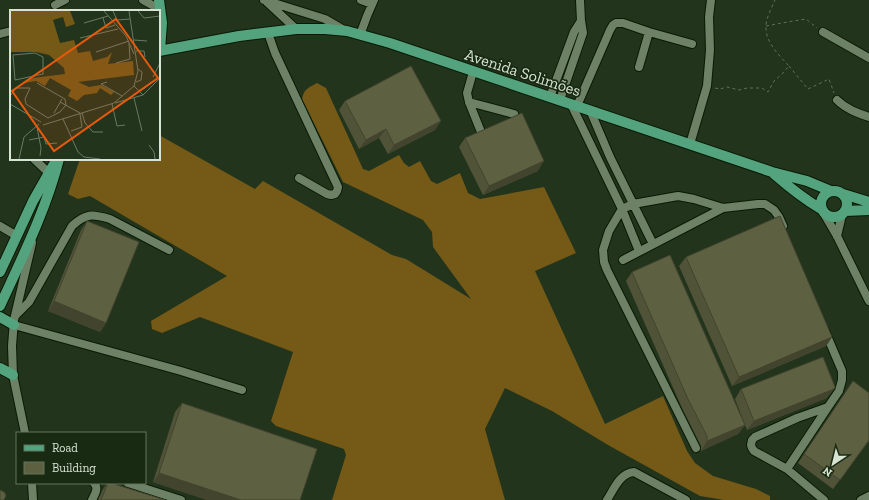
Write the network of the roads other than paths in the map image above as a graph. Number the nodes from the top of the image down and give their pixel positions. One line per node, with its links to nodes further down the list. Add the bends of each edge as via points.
1 (65, 0): 9 (street)
2 (143, 0): 7 (street)
3 (264, 0): 11 (street, Avenida Solimões); 13 (street, Avenida Solimões, via 325,19)
4 (361, 0): 8 (street)
5 (580, 0): 10 (street)
6 (711, 0): 33 (street, via 707,86)
7 (160, 2): 20 (main road)
8 (373, 2): 18 (street)
9 (55, 5)
10 (581, 21): 24 (street, via 574,32); 25 (street, via 582,39)
11 (296, 29): 13 (main road); 16 (main road)
12 (10, 31): 17 (street)
13 (347, 31): 18 (main road, Avenida Solimões)
14 (649, 32): 19 (street); 22 (street); 28 (street, via 619,23 613,25)
15 (823, 32): 21 (street)
16 (268, 33): 20 (main road); 39 (street, via 338,187 337,191 335,194 327,194)
17 (0, 34)
18 (360, 35): 23 (main road, Avenida Solimões)
19 (692, 44)
20 (160, 51)
21 (869, 58)
22 (639, 67)
23 (473, 72): 24 (main road, Avenida Solimões); 27 (street, via 467,93)
24 (550, 97): 25 (main road, Avenida Solimões)
25 (560, 100): 28 (main road, Avenida Solimões)
26 (837, 100): 31 (street)
27 (469, 102): 30 (street); 32 (street)
28 (574, 105): 29 (main road, Avenida Solimões); 45 (street)
29 (590, 110): 33 (main road, Avenida Solimões); 43 (street)
30 (514, 114)
31 (869, 117)
32 (481, 132)
33 (690, 144): 37 (main road, Avenida Solimões)
34 (35, 160): 38 (street)
35 (57, 160): 38 (main road)
36 (58, 160): 50 (main road)
37 (772, 172): 40 (main road, Avenida Solimões, via 807,181); 46 (main road, Avenida Solimões, via 792,190)
38 (49, 173): 52 (main road)
39 (299, 178)
40 (831, 191): 41 (main road); 46 (main road, via 822,198)
41 (843, 194): 42 (main road); 48 (main road, via 847,206)
42 (869, 202)
43 (633, 204): 44 (street, via 678,196); 45 (street); 54 (street)
44 (723, 208): 51 (street, via 765,204 774,210); 54 (street)
45 (622, 209): 56 (street); 71 (street, via 609,230 603,250 604,262)
46 (822, 210): 48 (main road, via 832,217); 53 (street)
47 (869, 210): 48 (main road)
48 (843, 213): 53 (street)
49 (0, 226): 52 (street)
50 (35, 229): 60 (main road); 61 (street)
51 (785, 232)
52 (17, 236): 58 (main road)
53 (838, 236): 59 (street)
54 (652, 244): 56 (street)
55 (169, 250): 61 (street, via 110,219 91,215 80,218 72,226 29,302)
56 (639, 251): 57 (street)
57 (622, 260)
58 (0, 272)
59 (869, 301)
60 (0, 306)
61 (16, 315): 64 (street)
62 (0, 317): 64 (main road)
63 (821, 320): 69 (street, via 842,371 839,391)
64 (14, 325): 67 (street); 68 (street)
65 (0, 368): 67 (main road)
66 (0, 374): 67 (main road)
67 (12, 375): 70 (street)
68 (242, 390)
69 (828, 407): 72 (street); 72 (street, via 797,418 752,440 754,451)
70 (25, 432)
71 (696, 448)
72 (787, 469): 82 (street)
73 (32, 484): 77 (street)
74 (95, 484): 78 (street, via 96,489)
75 (131, 484): 79 (street)
76 (869, 496): 83 (street)
77 (33, 500)
78 (92, 500)
79 (181, 500)
80 (607, 500): 81 (street, via 620,478 629,472 634,472)
81 (686, 500)
82 (824, 500)
83 (861, 500)

